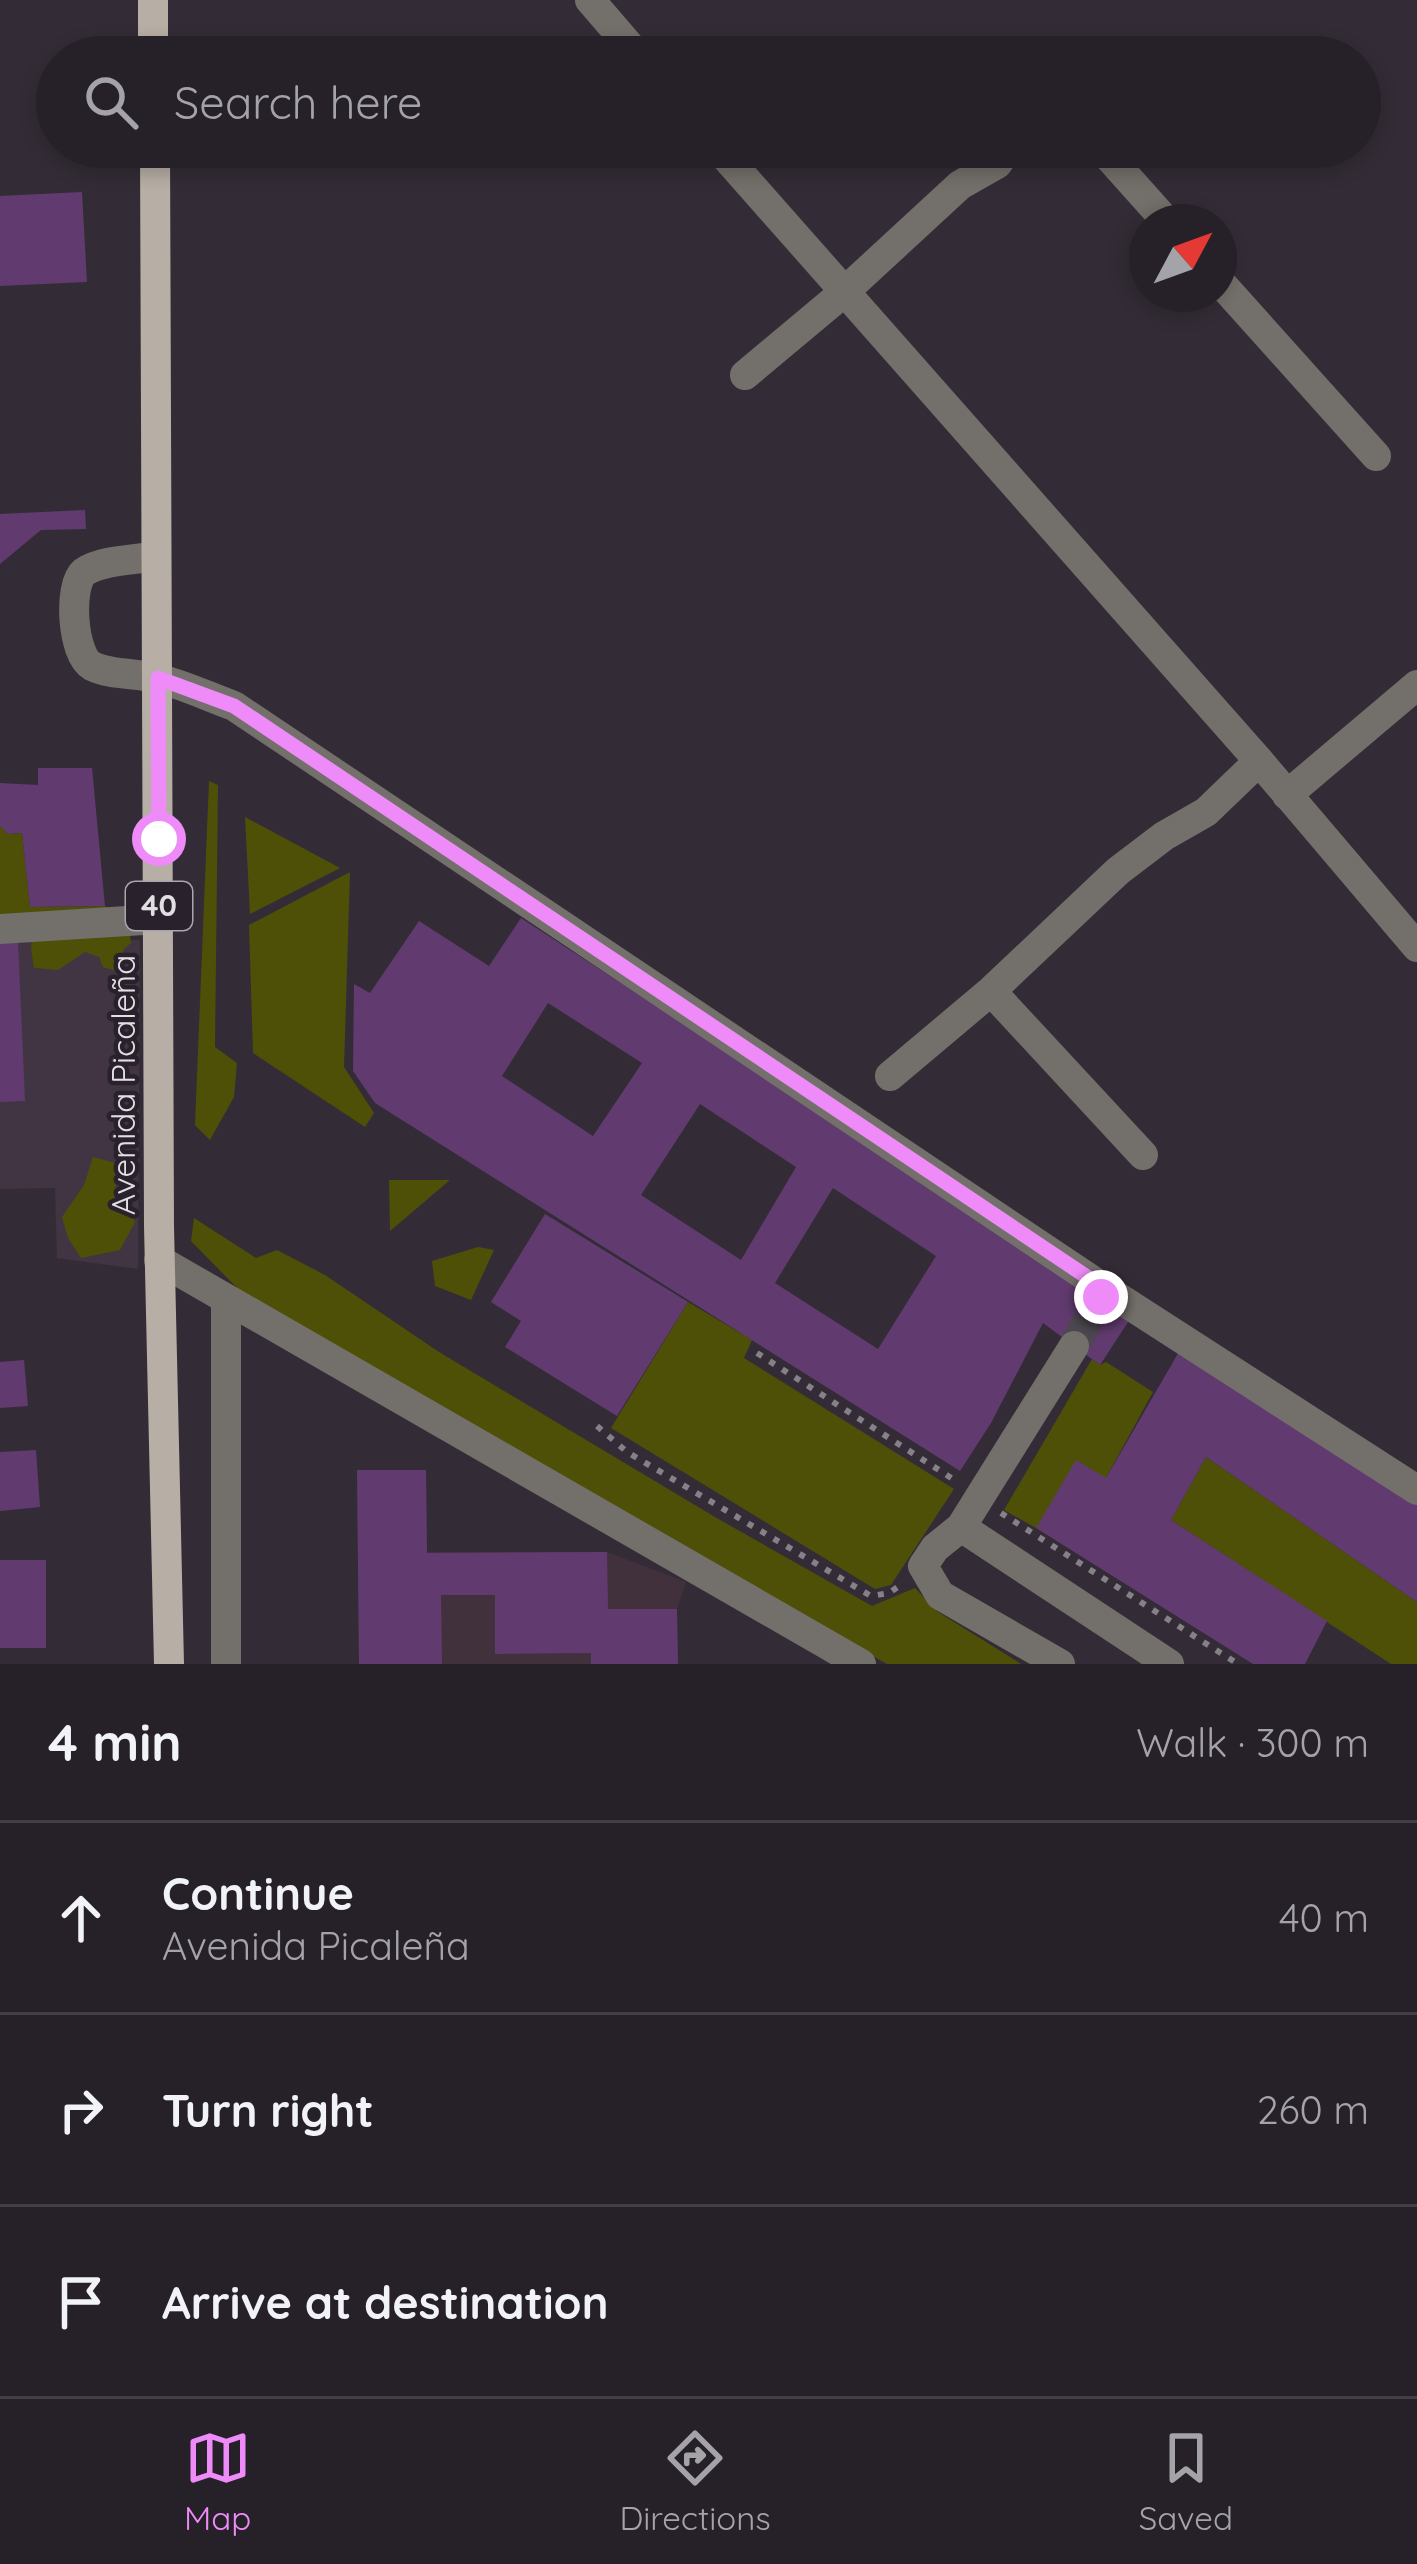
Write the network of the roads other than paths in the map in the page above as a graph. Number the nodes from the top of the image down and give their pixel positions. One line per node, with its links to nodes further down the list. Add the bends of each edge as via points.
1 (152, 0): 3 (main road)
2 (590, 0): 4 (street)
3 (153, 36)
4 (621, 36)
5 (155, 168): 14 (main road, Avenida Picaleña / 40)
6 (735, 168): 10 (street)
7 (990, 168): 10 (street)
8 (1119, 168): 9 (street)
9 (1151, 204)
10 (843, 292): 12 (street); 17 (street)
11 (1237, 301): 13 (street)
12 (745, 375)
13 (1376, 456)
14 (156, 556): 15 (main road, Avenida Picaleña / 40); 15 (street, via 89,569 74,584 85,661)
15 (158, 678): 19 (main road, Avenida Picaleña / 40); 28 (street, via 234,706 1103,1293)
16 (1417, 685): 18 (street)
17 (1259, 761): 18 (street); 22 (street, via 1206,812 1118,871)
18 (1287, 794): 21 (street)
19 (159, 919): 20 (street); 25 (main road, Avenida Picaleña / 40)
20 (0, 929)
21 (1417, 947)
22 (991, 991): 23 (street); 24 (street)
23 (890, 1076)
24 (1143, 1155)
25 (159, 1260): 26 (street); 30 (main road, Avenida Picaleña / 40)
26 (226, 1300): 31 (street); 32 (street)
27 (1074, 1346): 29 (street)
28 (1417, 1490)
29 (961, 1528): 33 (street, via 923,1566 940,1595); 34 (street)
30 (169, 1664)
31 (226, 1664)
32 (861, 1664)
33 (1060, 1664)
34 (1169, 1664)

